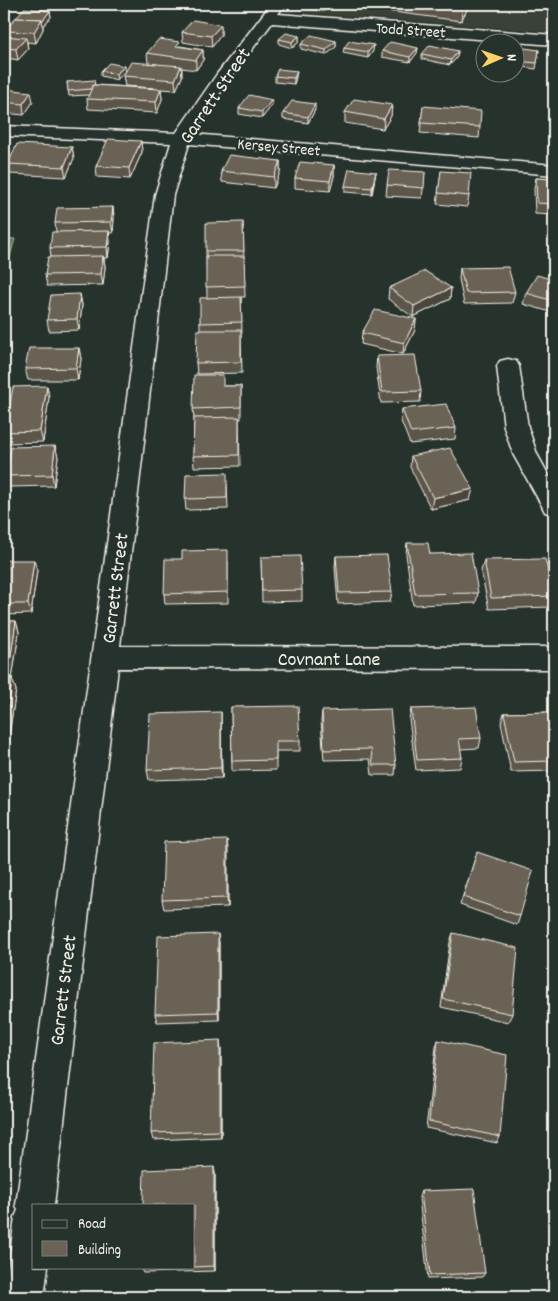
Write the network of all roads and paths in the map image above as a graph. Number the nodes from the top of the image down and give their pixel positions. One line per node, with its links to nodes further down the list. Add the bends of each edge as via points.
1 (272, 11): 2 (street, Todd Street); 4 (street, Garrett Street)
2 (554, 40)
3 (4, 131): 4 (street, Kersey Street)
4 (182, 137): 5 (street, Kersey Street); 8 (street, Garrett Street, via 164,196)
5 (554, 170)
6 (508, 366): 7 (street, via 516,427 524,454)
7 (554, 506)
8 (105, 658): 9 (street, Covnant Lane); 10 (street, Garrett Street)
9 (554, 658)
10 (35, 1204)
11 (32, 1233): 12 (street)
12 (24, 1297)

